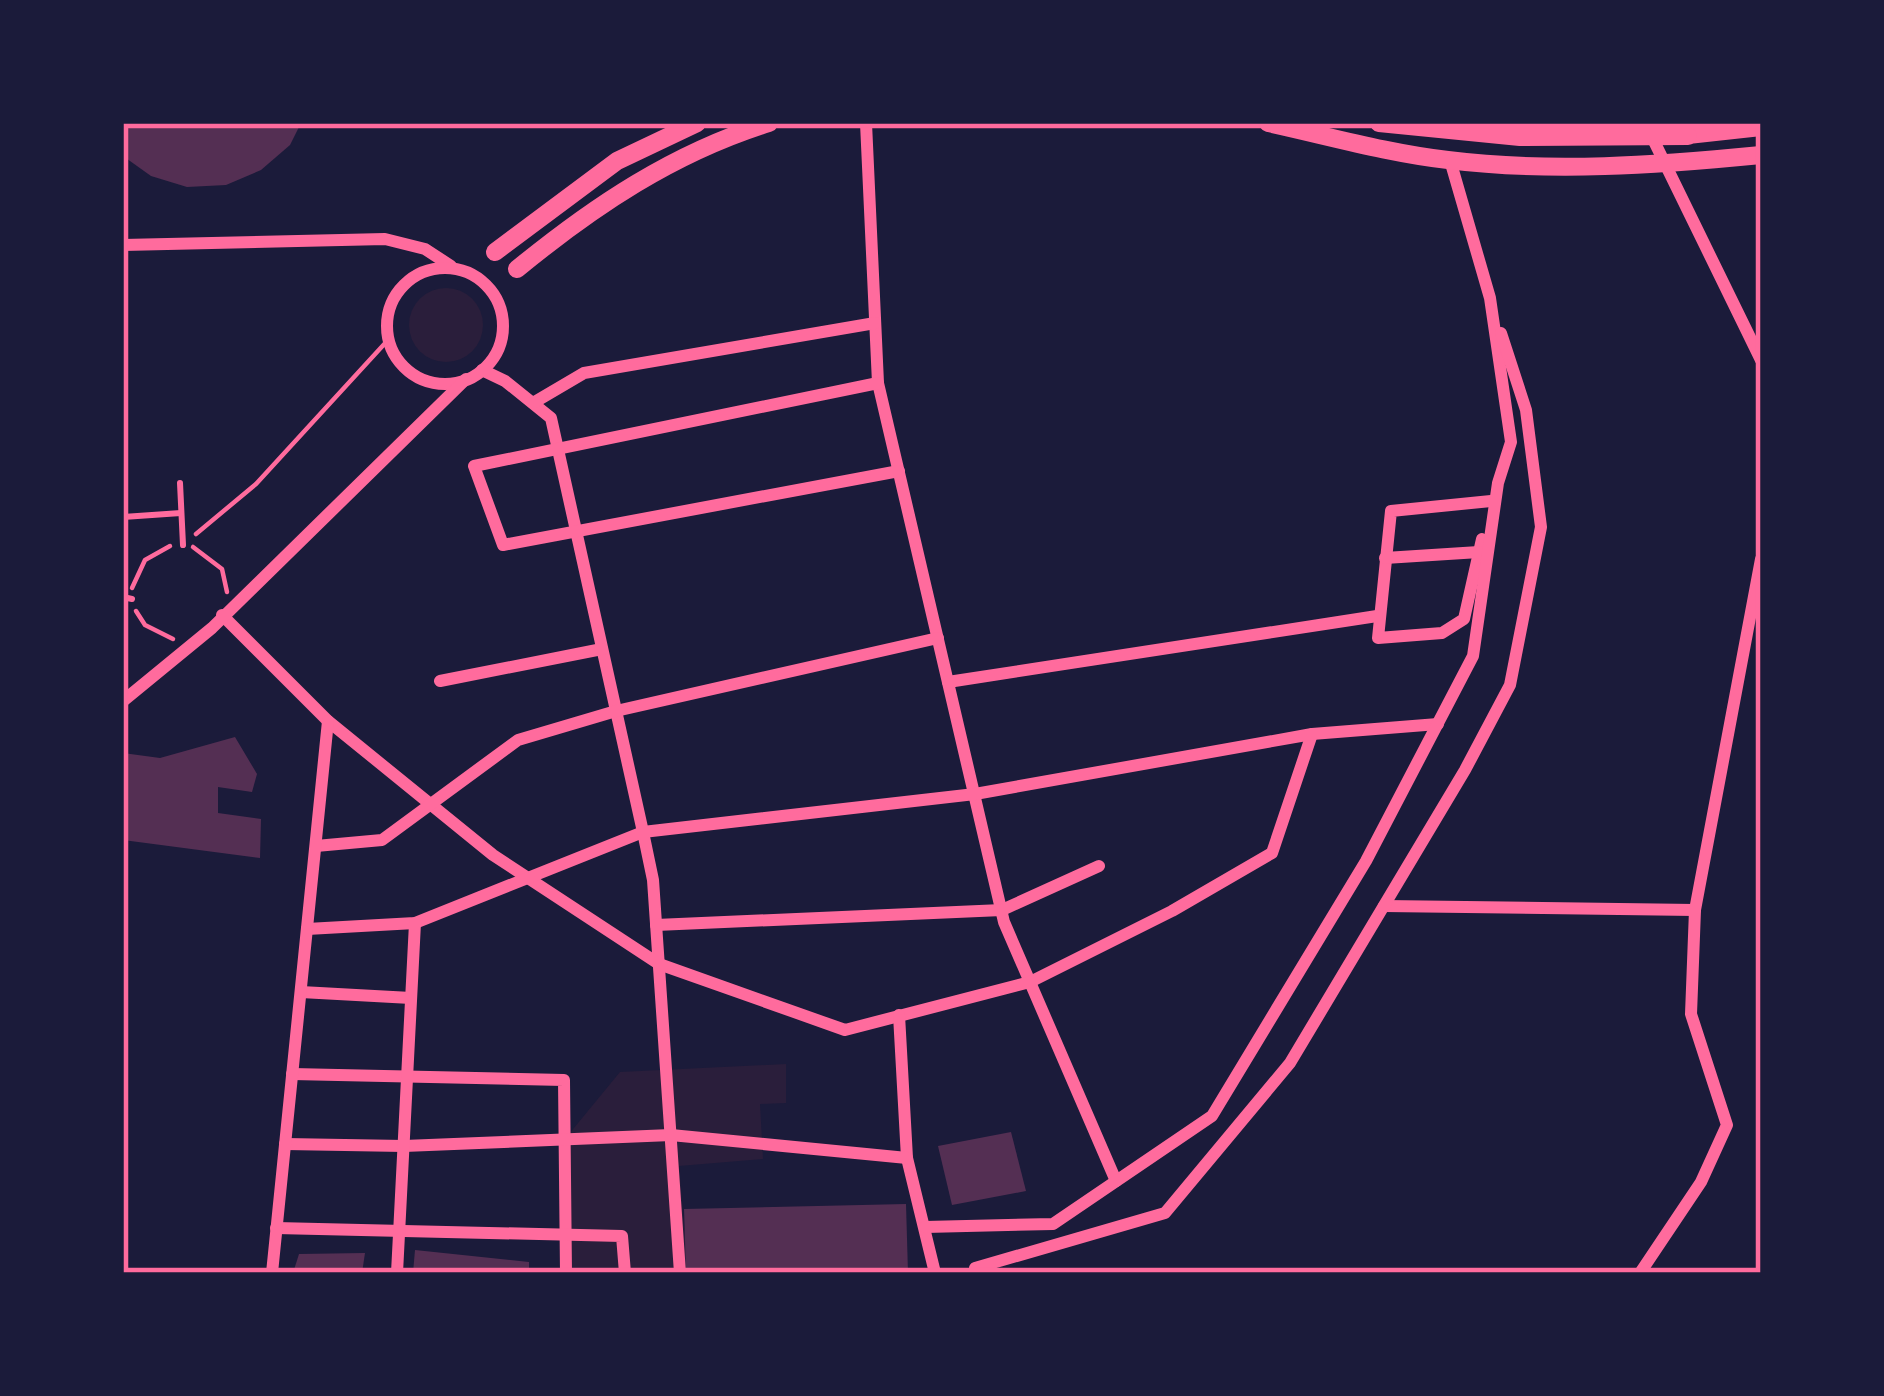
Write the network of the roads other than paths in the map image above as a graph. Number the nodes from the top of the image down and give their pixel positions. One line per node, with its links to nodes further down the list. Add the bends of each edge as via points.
1 (697, 123): 14 (main road, via 616,161)
2 (769, 123): 16 (main road, via 630,185)
3 (866, 123): 18 (street)
4 (1268, 123): 11 (main road)
5 (1379, 123): 8 (main road, via 1474,135)
6 (1761, 128): 7 (street)
7 (1695, 130): 9 (main road)
8 (1599, 131): 9 (main road)
9 (1652, 137): 12 (street)
10 (1761, 155): 12 (main road)
11 (1450, 160): 12 (main road); 17 (street)
12 (1666, 165): 19 (street)
13 (123, 244): 15 (street, via 385,239 425,249)
14 (495, 252)
15 (454, 268): 20 (street, via 472,274 498,302 502,338); 21 (street, via 435,268 402,286 391,302 388,340 410,372 447,384)
16 (517, 269)
17 (1490, 298): 27 (street, via 1511,442); 53 (street, via 1526,410 1541,527 1510,685)
18 (875, 323): 22 (street); 23 (street, via 584,373)
19 (1761, 360)
20 (482, 370): 21 (street); 23 (street)
21 (466, 380): 36 (street)
22 (878, 382): 24 (street); 25 (street)
23 (533, 403): 24 (street, via 551,418)
24 (558, 448): 31 (street); 31 (street, via 474,466 503,545)
25 (898, 471): 31 (street); 38 (street)
26 (180, 483): 29 (lane)
27 (1498, 483): 28 (street); 45 (street, via 1473,656)
28 (1491, 501): 33 (street); 34 (street, via 1391,511)
29 (181, 513): 30 (lane); 32 (lane)
30 (123, 517)
31 (577, 531): 39 (street)
32 (183, 545)
33 (1479, 553): 34 (street); 37 (street, via 1464,619 1442,633 1378,638)
34 (1385, 558): 37 (street)
35 (1761, 559): 55 (street)
36 (222, 615): 42 (street); 44 (street)
37 (1377, 616): 41 (street)
38 (938, 638): 41 (street); 43 (street)
39 (602, 649): 40 (street); 43 (street)
40 (440, 681)
41 (948, 682): 47 (street)
42 (123, 701)
43 (616, 711): 48 (street, via 518,740); 49 (street)
44 (328, 722): 48 (street); 50 (street)
45 (1438, 724): 46 (street); 71 (street, via 1366,861 1212,1116)
46 (1312, 734): 47 (street); 60 (street, via 1272,853)
47 (975, 794): 49 (street); 54 (street)
48 (431, 804): 50 (street, via 382,840); 52 (street)
49 (643, 832): 52 (street); 57 (street)
50 (316, 846): 58 (street)
51 (1099, 866): 54 (street)
52 (531, 879): 56 (street); 59 (street)
53 (1384, 906): 55 (street); 82 (street, via 1290,1064 1165,1213)
54 (1002, 910): 57 (street); 60 (street)
55 (1694, 910): 83 (street, via 1691,1014 1727,1126 1701,1182)
56 (416, 923): 58 (street); 62 (street)
57 (656, 925): 59 (street)
58 (307, 929): 61 (street)
59 (659, 964): 63 (street, via 845,1030); 66 (street)
60 (1030, 982): 63 (street); 71 (street)
61 (301, 992): 62 (street); 64 (street)
62 (412, 998): 65 (street)
63 (899, 1016): 70 (street)
64 (292, 1074): 65 (street); 68 (street)
65 (407, 1080): 67 (street, via 564,1080); 69 (street)
66 (671, 1136): 67 (street); 70 (street); 80 (street)
67 (565, 1140): 69 (street); 75 (street)
68 (285, 1144): 69 (street); 73 (street)
69 (404, 1146): 74 (street)
70 (908, 1158): 72 (street)
71 (1116, 1181): 72 (street, via 1053,1224)
72 (925, 1227): 81 (street)
73 (277, 1228): 74 (street); 76 (street)
74 (399, 1231): 75 (street); 77 (street)
75 (566, 1238): 78 (street); 79 (street, via 622,1236)
76 (272, 1273)
77 (397, 1273)
78 (566, 1273)
79 (626, 1273)
80 (680, 1273)
81 (934, 1273)
82 (976, 1273)
83 (1640, 1273)

